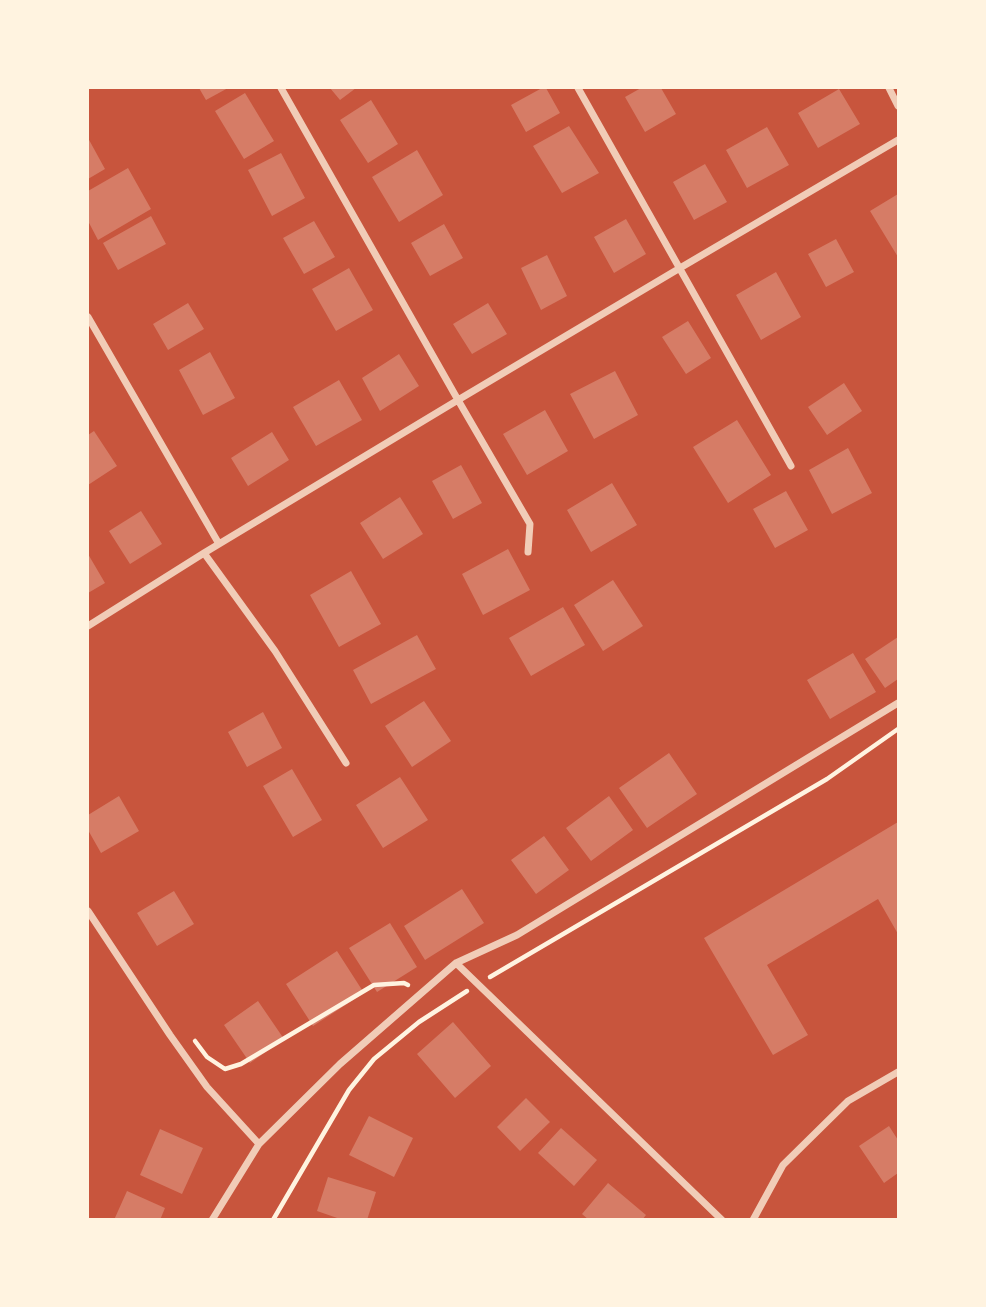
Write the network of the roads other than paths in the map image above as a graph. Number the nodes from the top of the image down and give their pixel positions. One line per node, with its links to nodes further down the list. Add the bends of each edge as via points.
1 (281, 88): 8 (street)
2 (578, 88): 6 (street)
3 (889, 88): 4 (street)
4 (898, 106)
5 (898, 140): 6 (street)
6 (680, 268): 8 (street); 9 (street)
7 (88, 317): 10 (street)
8 (458, 400): 10 (street); 11 (street, via 530,524)
9 (791, 466)
10 (219, 544): 12 (street)
11 (528, 552)
12 (204, 553): 13 (street); 15 (street, via 275,651)
13 (88, 626)
14 (898, 703): 17 (street, via 517,935)
15 (346, 763)
16 (88, 911): 19 (street, via 207,1087)
17 (456, 963): 19 (street, via 340,1064); 21 (street)
18 (898, 1072): 22 (street, via 848,1101 783,1165)
19 (259, 1144): 20 (street)
20 (212, 1220)
21 (722, 1220)
22 (753, 1220)

